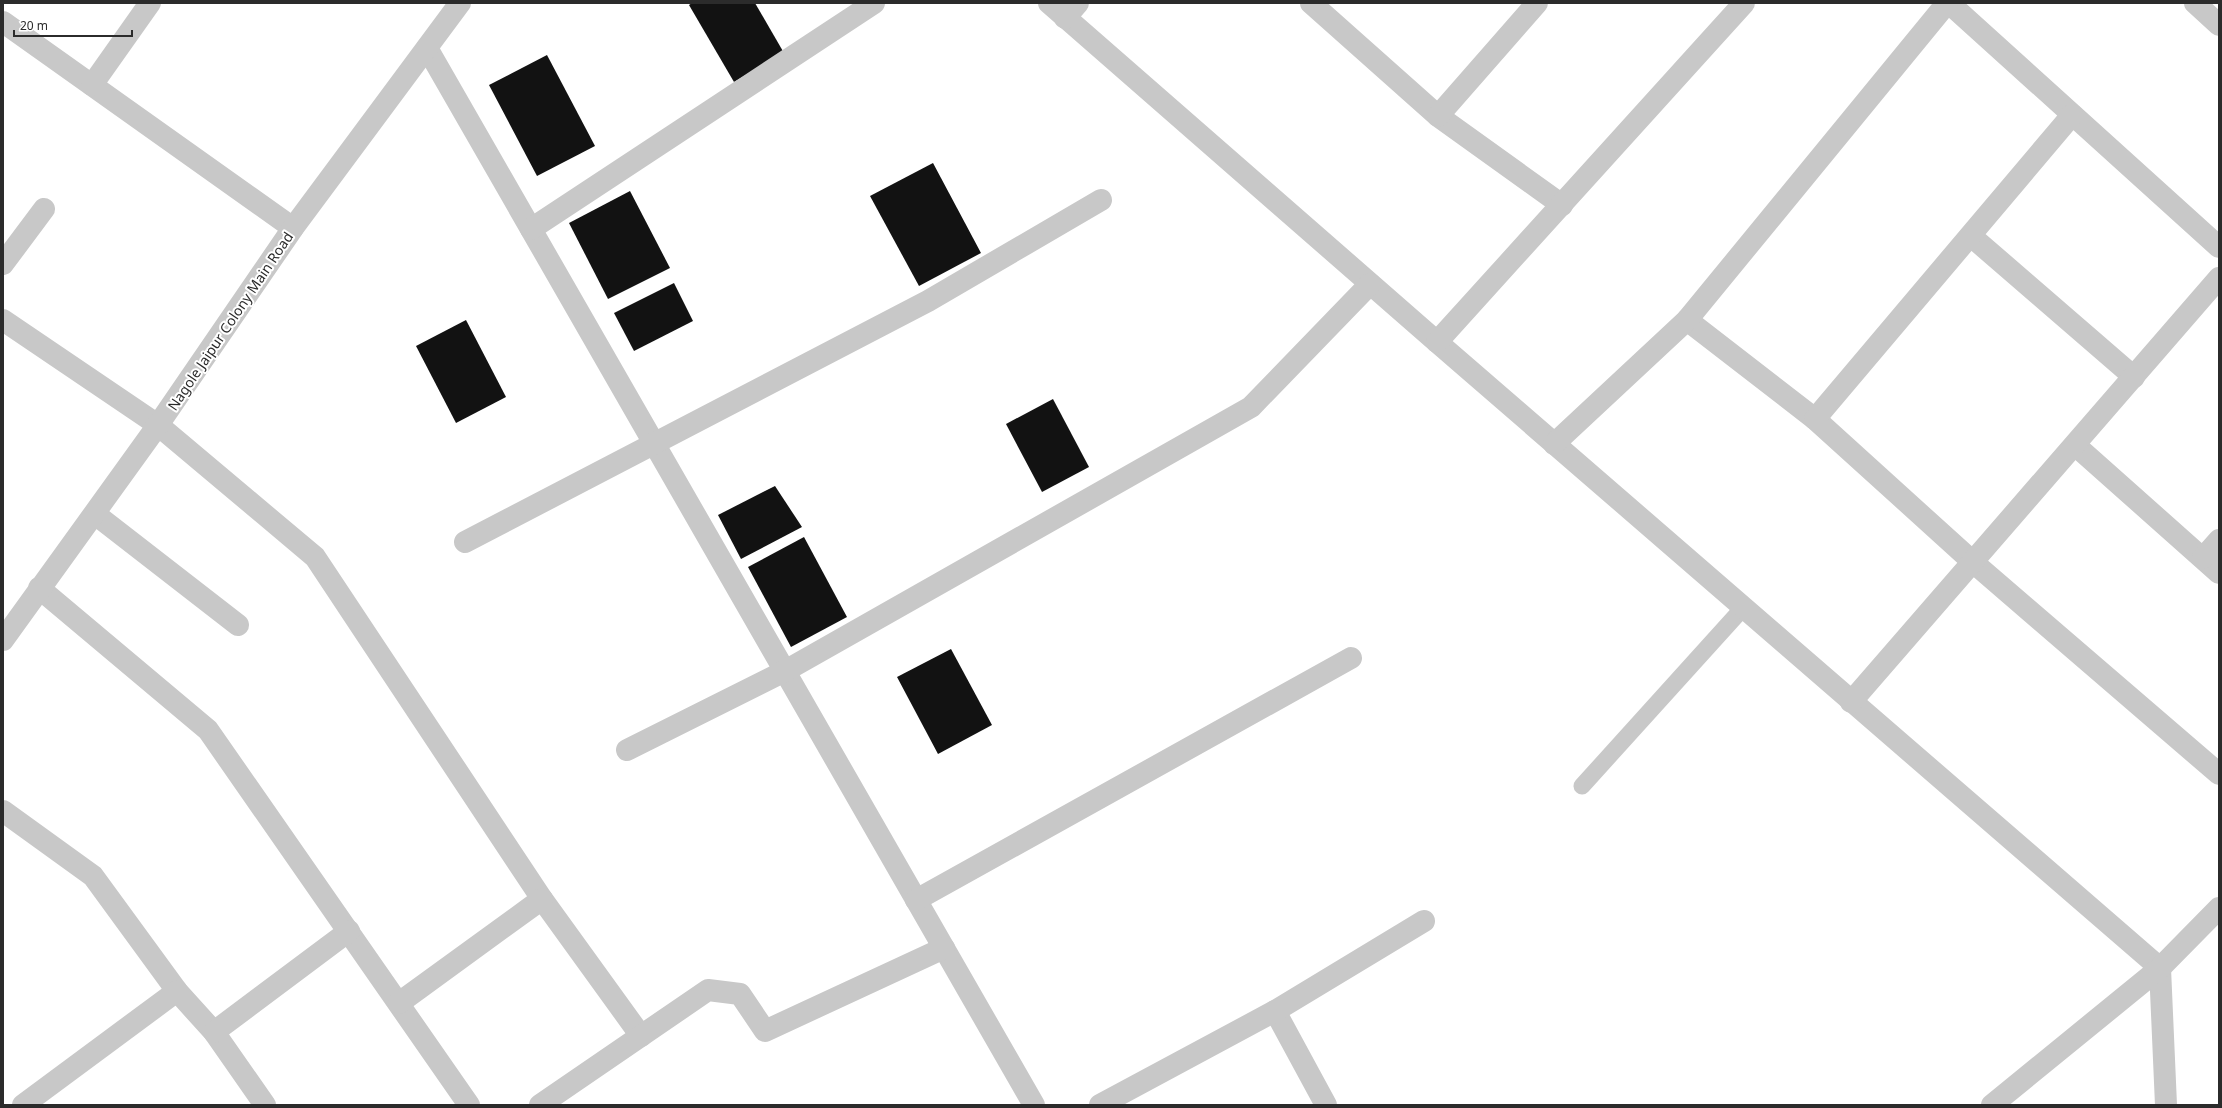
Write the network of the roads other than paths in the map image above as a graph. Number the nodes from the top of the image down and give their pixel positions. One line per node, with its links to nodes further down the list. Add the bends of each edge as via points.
1 (150, 3): 14 (street)
2 (460, 3): 13 (street, Nagole Jaipur Colony Main Road)
3 (874, 3): 21 (street)
4 (1049, 3): 10 (street)
5 (1310, 3): 16 (street)
6 (1537, 3): 16 (street)
7 (1744, 3): 18 (street)
8 (1948, 3): 15 (street); 28 (street)
9 (2195, 3): 12 (street)
10 (1072, 11): 26 (street)
11 (3, 22): 14 (street)
12 (2219, 25)
13 (427, 48): 20 (street, Nagole Jaipur Colony Main Road); 21 (street)
14 (92, 85): 20 (street)
15 (2072, 115): 22 (street); 23 (street)
16 (1438, 116): 18 (street)
17 (1101, 200): 33 (street, via 928,301)
18 (1562, 205): 29 (street)
19 (44, 209): 24 (street)
20 (294, 228): 32 (street, Nagole Jaipur Colony Main Road)
21 (531, 229): 33 (street)
22 (1971, 236): 30 (street); 31 (street)
23 (2219, 247)
24 (3, 264)
25 (2219, 278): 30 (street)
26 (1370, 284): 29 (street); 47 (street, via 1251,407)
27 (3, 320): 32 (street)
28 (1687, 320): 31 (street); 34 (street)
29 (1437, 342): 34 (street)
30 (2134, 377): 35 (street)
31 (1815, 419): 40 (street)
32 (158, 425): 36 (street, Nagole Jaipur Colony Main Road); 53 (street, via 316,557)
33 (654, 444): 38 (street); 47 (street)
34 (1554, 444): 43 (street)
35 (2075, 445): 39 (street); 40 (street)
36 (95, 514): 42 (street, Nagole Jaipur Colony Main Road); 44 (street)
37 (2219, 540): 39 (street)
38 (465, 542)
39 (2203, 558): 41 (street)
40 (1974, 563): 48 (street); 50 (street)
41 (2219, 573)
42 (39, 588): 45 (street, Nagole Jaipur Colony Main Road); 57 (street, via 208,730)
43 (1743, 608): 48 (street); 51 (lane)
44 (238, 625)
45 (3, 640)
46 (1351, 658): 54 (street)
47 (785, 671): 49 (street); 54 (street)
48 (1851, 702): 59 (street)
49 (627, 750)
50 (2219, 774)
51 (1582, 786)
52 (3, 810): 60 (street, via 92,876)
53 (542, 899): 61 (street); 64 (street)
54 (916, 900): 58 (street)
55 (2219, 908): 59 (street)
56 (1424, 921): 62 (street)
57 (349, 931): 61 (street); 63 (street)
58 (944, 948): 64 (street, via 765,1031 740,994 708,990); 69 (street)
59 (2160, 968): 72 (street); 73 (street)
60 (177, 991): 63 (street); 65 (street)
61 (400, 1003): 67 (street)
62 (1275, 1010): 70 (street); 71 (street)
63 (214, 1032): 66 (street)
64 (641, 1036): 68 (street)
65 (23, 1105)
66 (265, 1105)
67 (469, 1105)
68 (540, 1105)
69 (1034, 1105)
70 (1100, 1105)
71 (1326, 1105)
72 (1992, 1105)
73 (2166, 1105)

